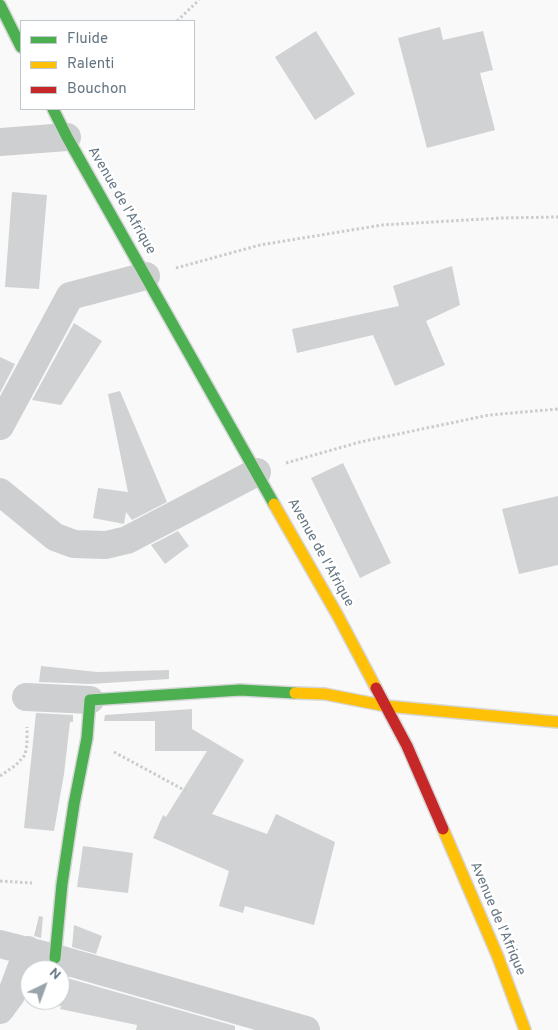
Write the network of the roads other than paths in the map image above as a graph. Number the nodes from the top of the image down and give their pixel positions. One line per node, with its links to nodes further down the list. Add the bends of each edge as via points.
1 (0, 5): 2 (main road)
2 (20, 45)
3 (53, 110): 4 (main road, Avenue de l'Afrique)
4 (67, 138): 5 (street); 6 (main road, Avenue de l'Afrique)
5 (0, 142)
6 (146, 276): 7 (street, via 70,296); 8 (main road, Avenue de l'Afrique)
7 (0, 426)
8 (257, 472): 9 (street, via 127,540 106,545 74,544 55,537); 12 (main road, Avenue de l'Afrique)
9 (0, 492)
10 (26, 697): 11 (street)
11 (90, 700): 12 (main road, via 240,690 325,694); 16 (main road, via 87,738 62,884)
12 (386, 706): 13 (main road); 19 (main road, Avenue de l'Afrique, via 407,746 498,957)
13 (558, 722)
14 (0, 944): 15 (street)
15 (28, 950): 16 (street); 17 (street, via 11,995)
16 (55, 958): 18 (street)
17 (0, 1010)
18 (306, 1030)
19 (525, 1030)

